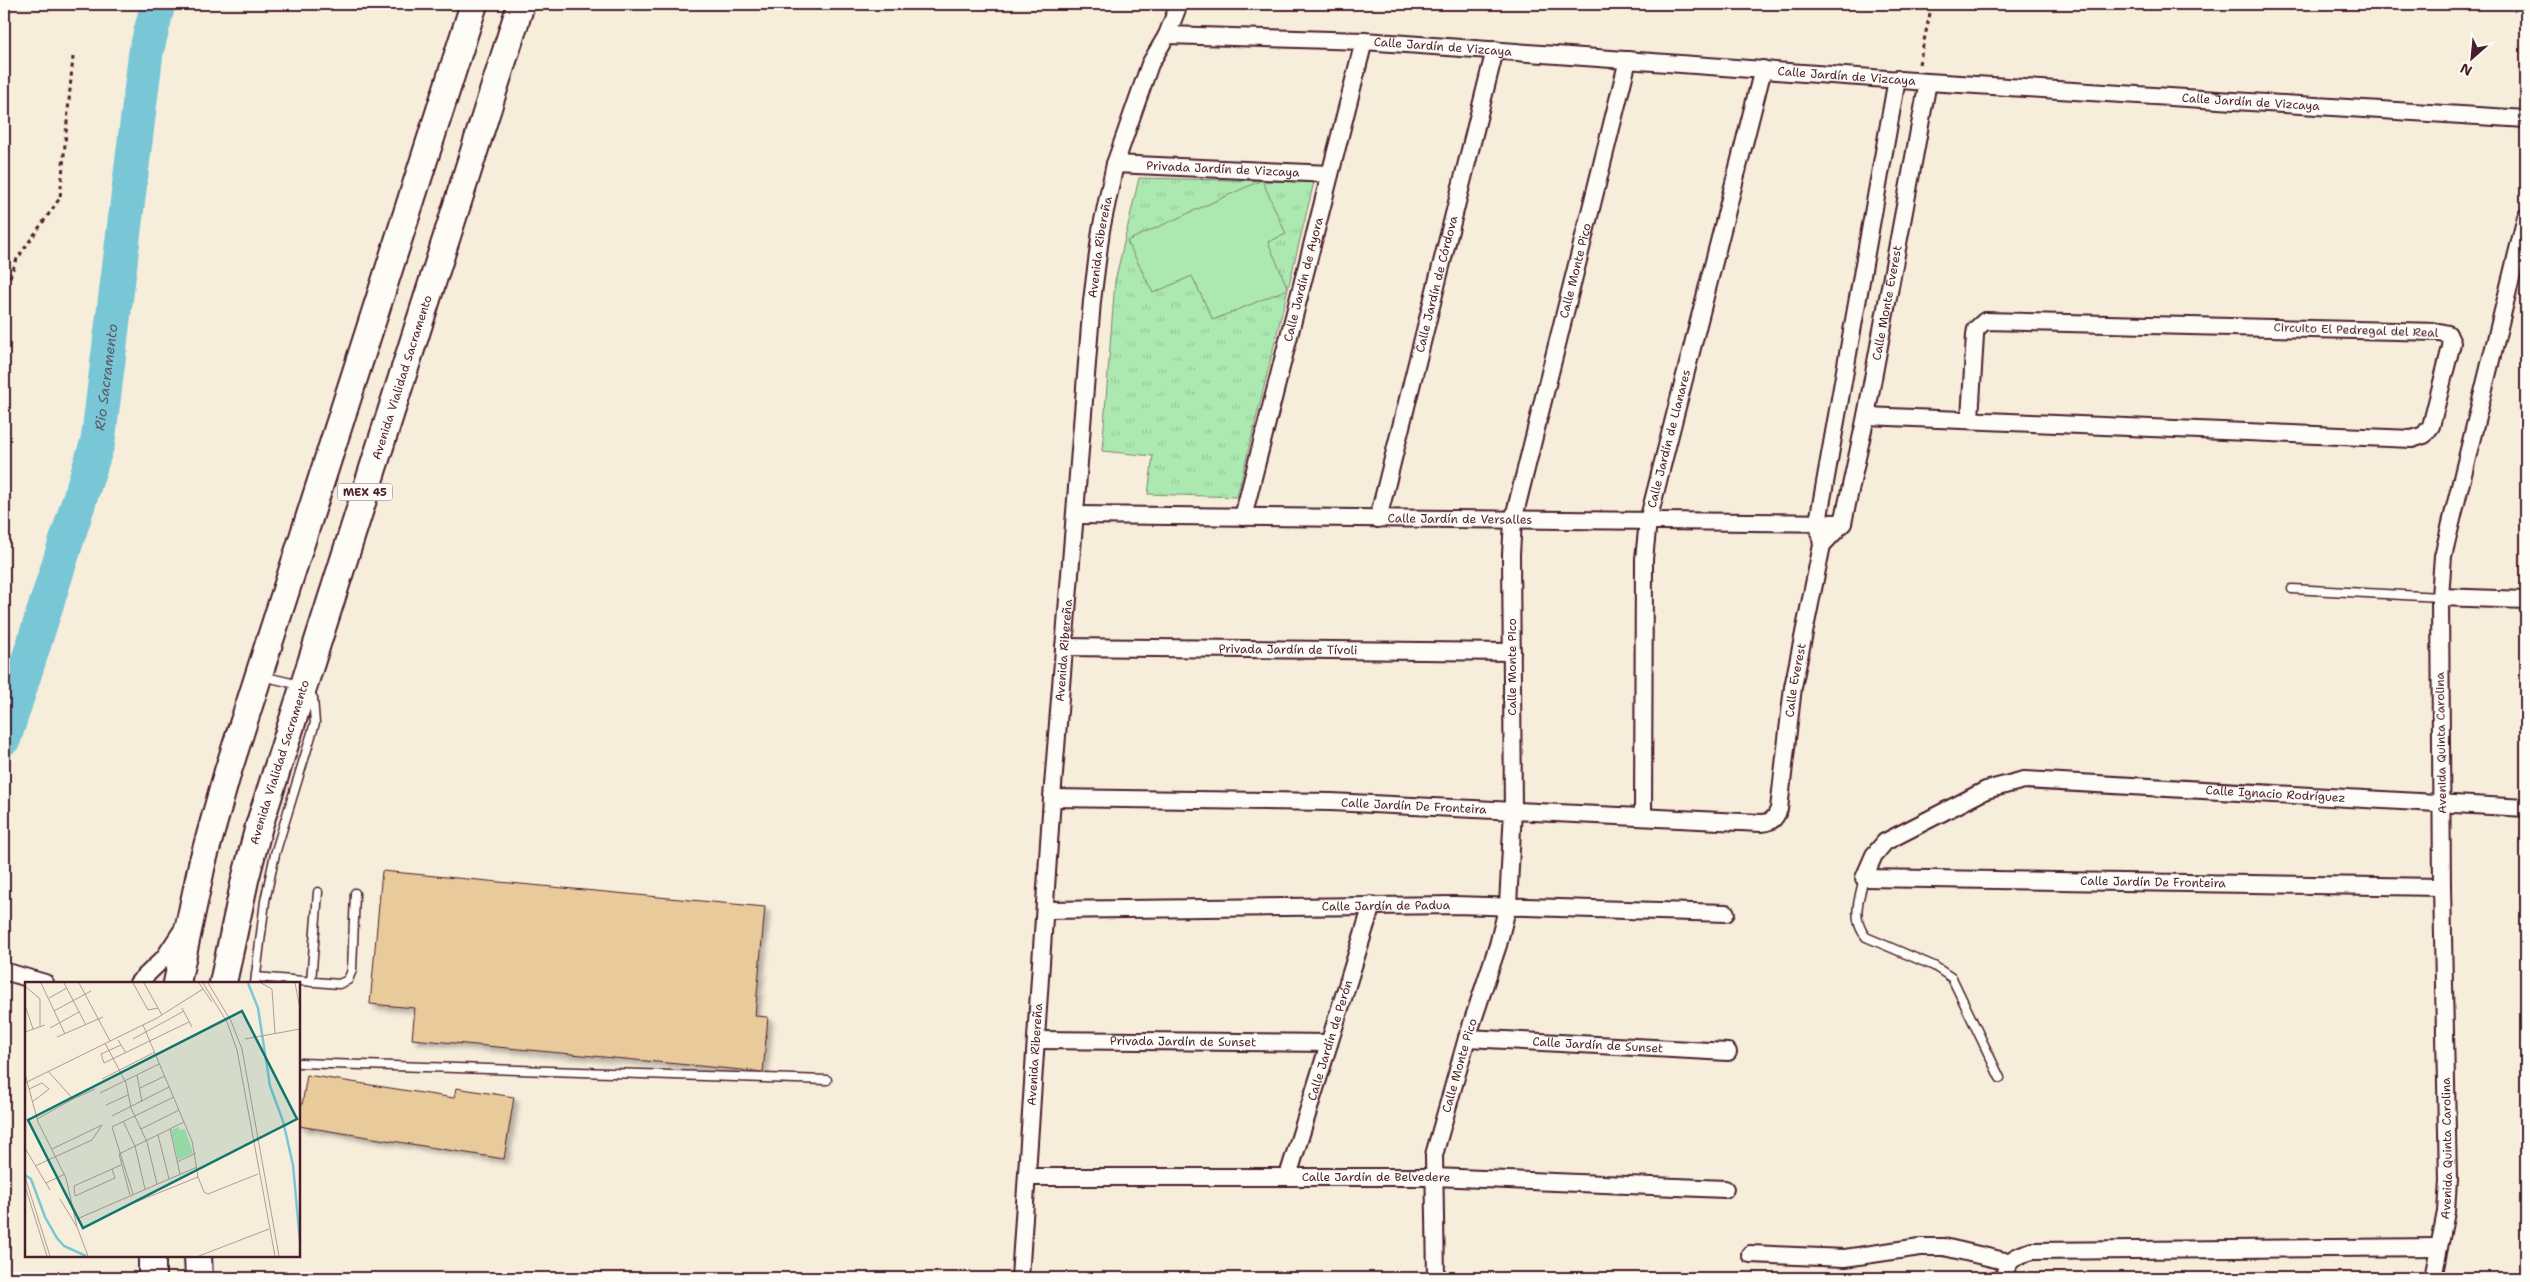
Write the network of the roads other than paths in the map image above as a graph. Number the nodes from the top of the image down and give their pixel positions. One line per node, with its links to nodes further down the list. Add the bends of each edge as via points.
1 (474, 4): 30 (highway, MEX 45)
2 (521, 4): 31 (highway, Avenida Vialidad Sacramento / MEX 45)
3 (1180, 4): 4 (street, Avenida Ribereña)
4 (1167, 35): 5 (street, Calle Jardín de Vizcaya); 12 (street, Avenida Ribereña, via 1150,64)
5 (1364, 41): 6 (street, Calle Jardín de Vizcaya); 13 (street, Calle Jardín de Ayora)
6 (1495, 50): 7 (street, Calle Jardín de Vizcaya); 19 (street, Calle Jardín de Córdova)
7 (1628, 60): 8 (street, Calle Jardín de Vizcaya); 20 (street, Calle Monte Pico)
8 (1763, 69): 9 (street, Calle Jardín de Vizcaya); 21 (street, Calle Jardín de Llanares)
9 (1897, 80): 10 (street, Calle Jardín de Vizcaya); 22 (street)
10 (1922, 81): 11 (street, Calle Jardín de Vizcaya); 15 (street, Calle Monte Everest)
11 (2526, 119)
12 (1115, 164): 13 (street, Privada Jardín de Vizcaya); 17 (street, Avenida Ribereña, via 1092,302)
13 (1330, 174): 18 (street, Calle Jardín de Ayora)
14 (2526, 217): 26 (street, Avenida Quinta Carolina, via 2445,539)
15 (1866, 416): 16 (street, Circuito El Pedregal del Real); 23 (street, Calle Monte Everest)
16 (1970, 420): 16 (street, Circuito El Pedregal del Real, via 2412,439 2424,435 2431,426 2452,343 2448,334 2439,332 1985,321 1976,329 1975,335)
17 (1076, 515): 18 (street, Calle Jardín de Versalles); 28 (street, Avenida Ribereña)
18 (1244, 517): 19 (street, Calle Jardín de Versalles)
19 (1378, 518): 20 (street, Calle Jardín de Versalles)
20 (1513, 521): 21 (street, Calle Jardín de Versalles); 29 (street, Calle Monte Pico)
21 (1648, 521): 22 (street, Calle Jardín de Versalles); 36 (street, Calle Jardín de Llanares, via 1644,560)
22 (1818, 522): 23 (street, Calle Jardín de Versalles); 24 (street, Calle Everest)
23 (1843, 524): 24 (street)
24 (1822, 545): 37 (street, Calle Everest, via 1793,687 1780,800)
25 (2292, 589): 26 (lane)
26 (2440, 597): 27 (street); 33 (street, Avenida Quinta Carolina)
27 (2526, 600)
28 (1064, 648): 29 (street, Privada Jardín de Tívoli); 32 (street, Avenida Ribereña)
29 (1512, 652): 35 (street, Calle Monte Pico)
30 (260, 676): 31 (lane); 47 (highway, MEX 45, via 214,819)
31 (304, 687): 38 (highway, Avenida Vialidad Sacramento / MEX 45)
32 (1052, 798): 35 (street, Calle Jardín De Fronteira, via 1259,799); 45 (street, Avenida Ribereña)
33 (2442, 802): 34 (street, Calle Ignacio Rodríguez); 39 (street, Calle Ignacio Rodríguez, via 2024,780 1986,790 1885,842 1874,855); 40 (street, Avenida Quinta Carolina)
34 (2526, 808)
35 (1513, 810): 36 (street, Calle Jardín De Fronteira); 44 (street, Calle Monte Pico)
36 (1643, 817): 37 (street, Calle Jardín De Fronteira, via 1761,824)
37 (1775, 818)
38 (264, 852): 49 (lane, via 266,901); 53 (highway, Avenida Vialidad Sacramento / MEX 45)
39 (1864, 878): 40 (street, Calle Jardín De Fronteira); 60 (lane, via 1857,910 1859,928 1866,937 1934,966 1952,978)
40 (2442, 887): 66 (street, Avenida Quinta Carolina, via 2448,1180)
41 (318, 892): 54 (lane)
42 (355, 893): 54 (lane, via 351,975 339,984)
43 (1372, 904): 44 (street, Calle Jardín de Padua); 45 (street, Calle Jardín de Padua); 57 (street, Calle Jardín de Perón)
44 (1508, 905): 46 (street, Calle Jardín de Padua); 55 (street, Calle Monte Pico)
45 (1046, 910): 56 (street, Avenida Ribereña)
46 (1726, 913)
47 (189, 921): 51 (street, via 164,958); 52 (highway, MEX 45)
48 (4, 971): 50 (street)
49 (255, 980): 54 (lane)
50 (42, 982)
51 (139, 982)
52 (177, 982)
53 (223, 982)
54 (312, 982)
55 (1467, 1038): 58 (street, Calle Jardín de Sunset); 64 (street, Calle Monte Pico, via 1440,1128 1434,1155)
56 (1037, 1040): 57 (street, Privada Jardín de Sunset); 63 (street, Avenida Ribereña)
57 (1329, 1043): 62 (street, Calle Jardín de Perón)
58 (1728, 1052)
59 (300, 1063): 61 (lane)
60 (2000, 1078)
61 (827, 1080)
62 (1288, 1176): 63 (street, Calle Jardín de Belvedere); 64 (street, Calle Jardín de Belvedere)
63 (1027, 1177): 73 (street, Avenida Ribereña)
64 (1434, 1177): 65 (street, Calle Jardín de Belvedere); 74 (street, Calle Monte Pico)
65 (1725, 1189)
66 (2439, 1247): 70 (street, via 2033,1252 2018,1255); 76 (street, Avenida Quinta Carolina)
67 (1750, 1254): 70 (street, via 1845,1258 1920,1247 1944,1247)
68 (152, 1257): 71 (highway)
69 (198, 1257): 72 (highway)
70 (2008, 1262): 75 (street)
71 (152, 1278)
72 (199, 1278)
73 (1020, 1278)
74 (1436, 1278)
75 (2004, 1278)
76 (2433, 1278)

